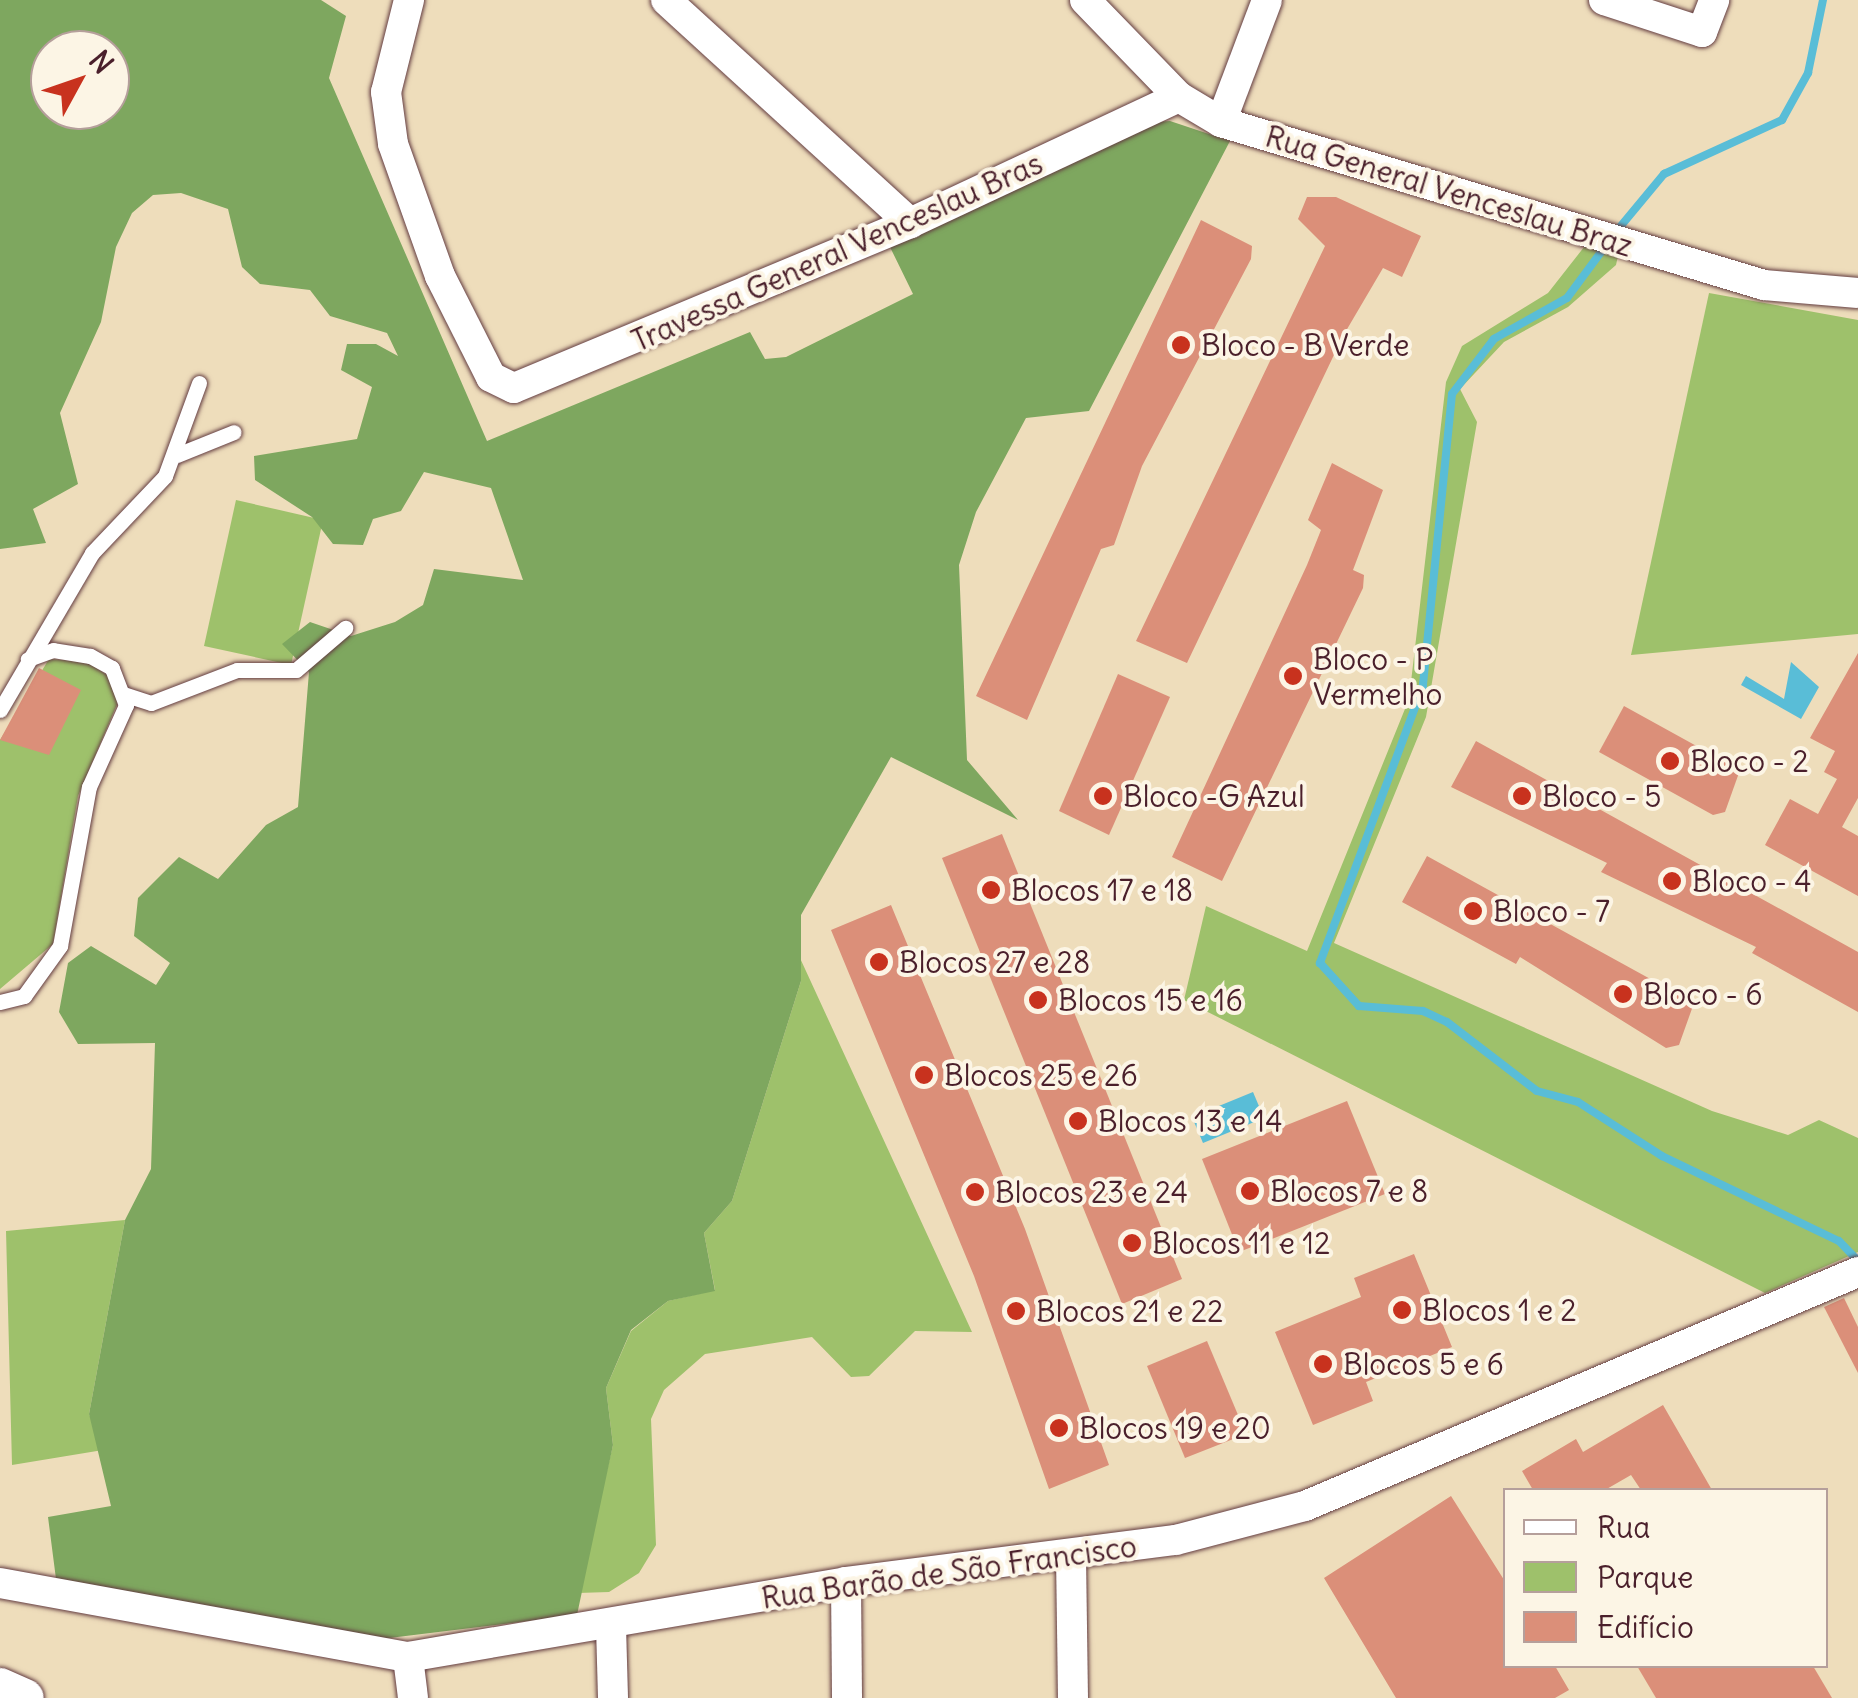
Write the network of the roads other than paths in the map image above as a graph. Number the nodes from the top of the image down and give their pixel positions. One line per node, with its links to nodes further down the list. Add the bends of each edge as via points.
1 (409, 0): 9 (street, Travessa General Venceslau Bras, via 386,92 393,144 440,276 492,378 534,385)
2 (666, 0): 9 (street)
3 (1085, 0): 7 (street, Rua General Venceslau Braz)
4 (1267, 0): 8 (street)
5 (1604, 0): 6 (street, via 1702,32)
6 (1714, 0)
7 (1179, 97): 8 (street, Rua General Venceslau Braz); 9 (street, Travessa General Venceslau Bras)
8 (1221, 122): 10 (street, Rua General Venceslau Braz, via 1764,285)
9 (910, 223)
10 (1858, 293)
11 (199, 384): 13 (lane)
12 (234, 432): 13 (lane)
13 (177, 455): 15 (lane, via 92,553)
14 (345, 628): 16 (lane, via 296,670 237,670 151,703)
15 (28, 659): 16 (lane, via 75,650 112,668); 17 (lane)
16 (123, 694): 18 (lane, via 123,721 89,787 60,946 38,982)
17 (0, 710)
18 (0, 1002)
19 (1850, 1276): 20 (street, Rua Barão de São Francisco, via 1305,1506)
20 (1071, 1555): 21 (street, Rua Barão de São Francisco); 30 (street)
21 (846, 1582): 23 (street, Rua Barão de São Francisco); 29 (street)
22 (0, 1583): 24 (street, Rua Barão de São Francisco)
23 (612, 1626): 24 (street, Rua Barão de São Francisco); 28 (street)
24 (408, 1657): 27 (street)
25 (0, 1686): 26 (street)
26 (26, 1698)
27 (413, 1698)
28 (613, 1698)
29 (847, 1698)
30 (1073, 1698)

